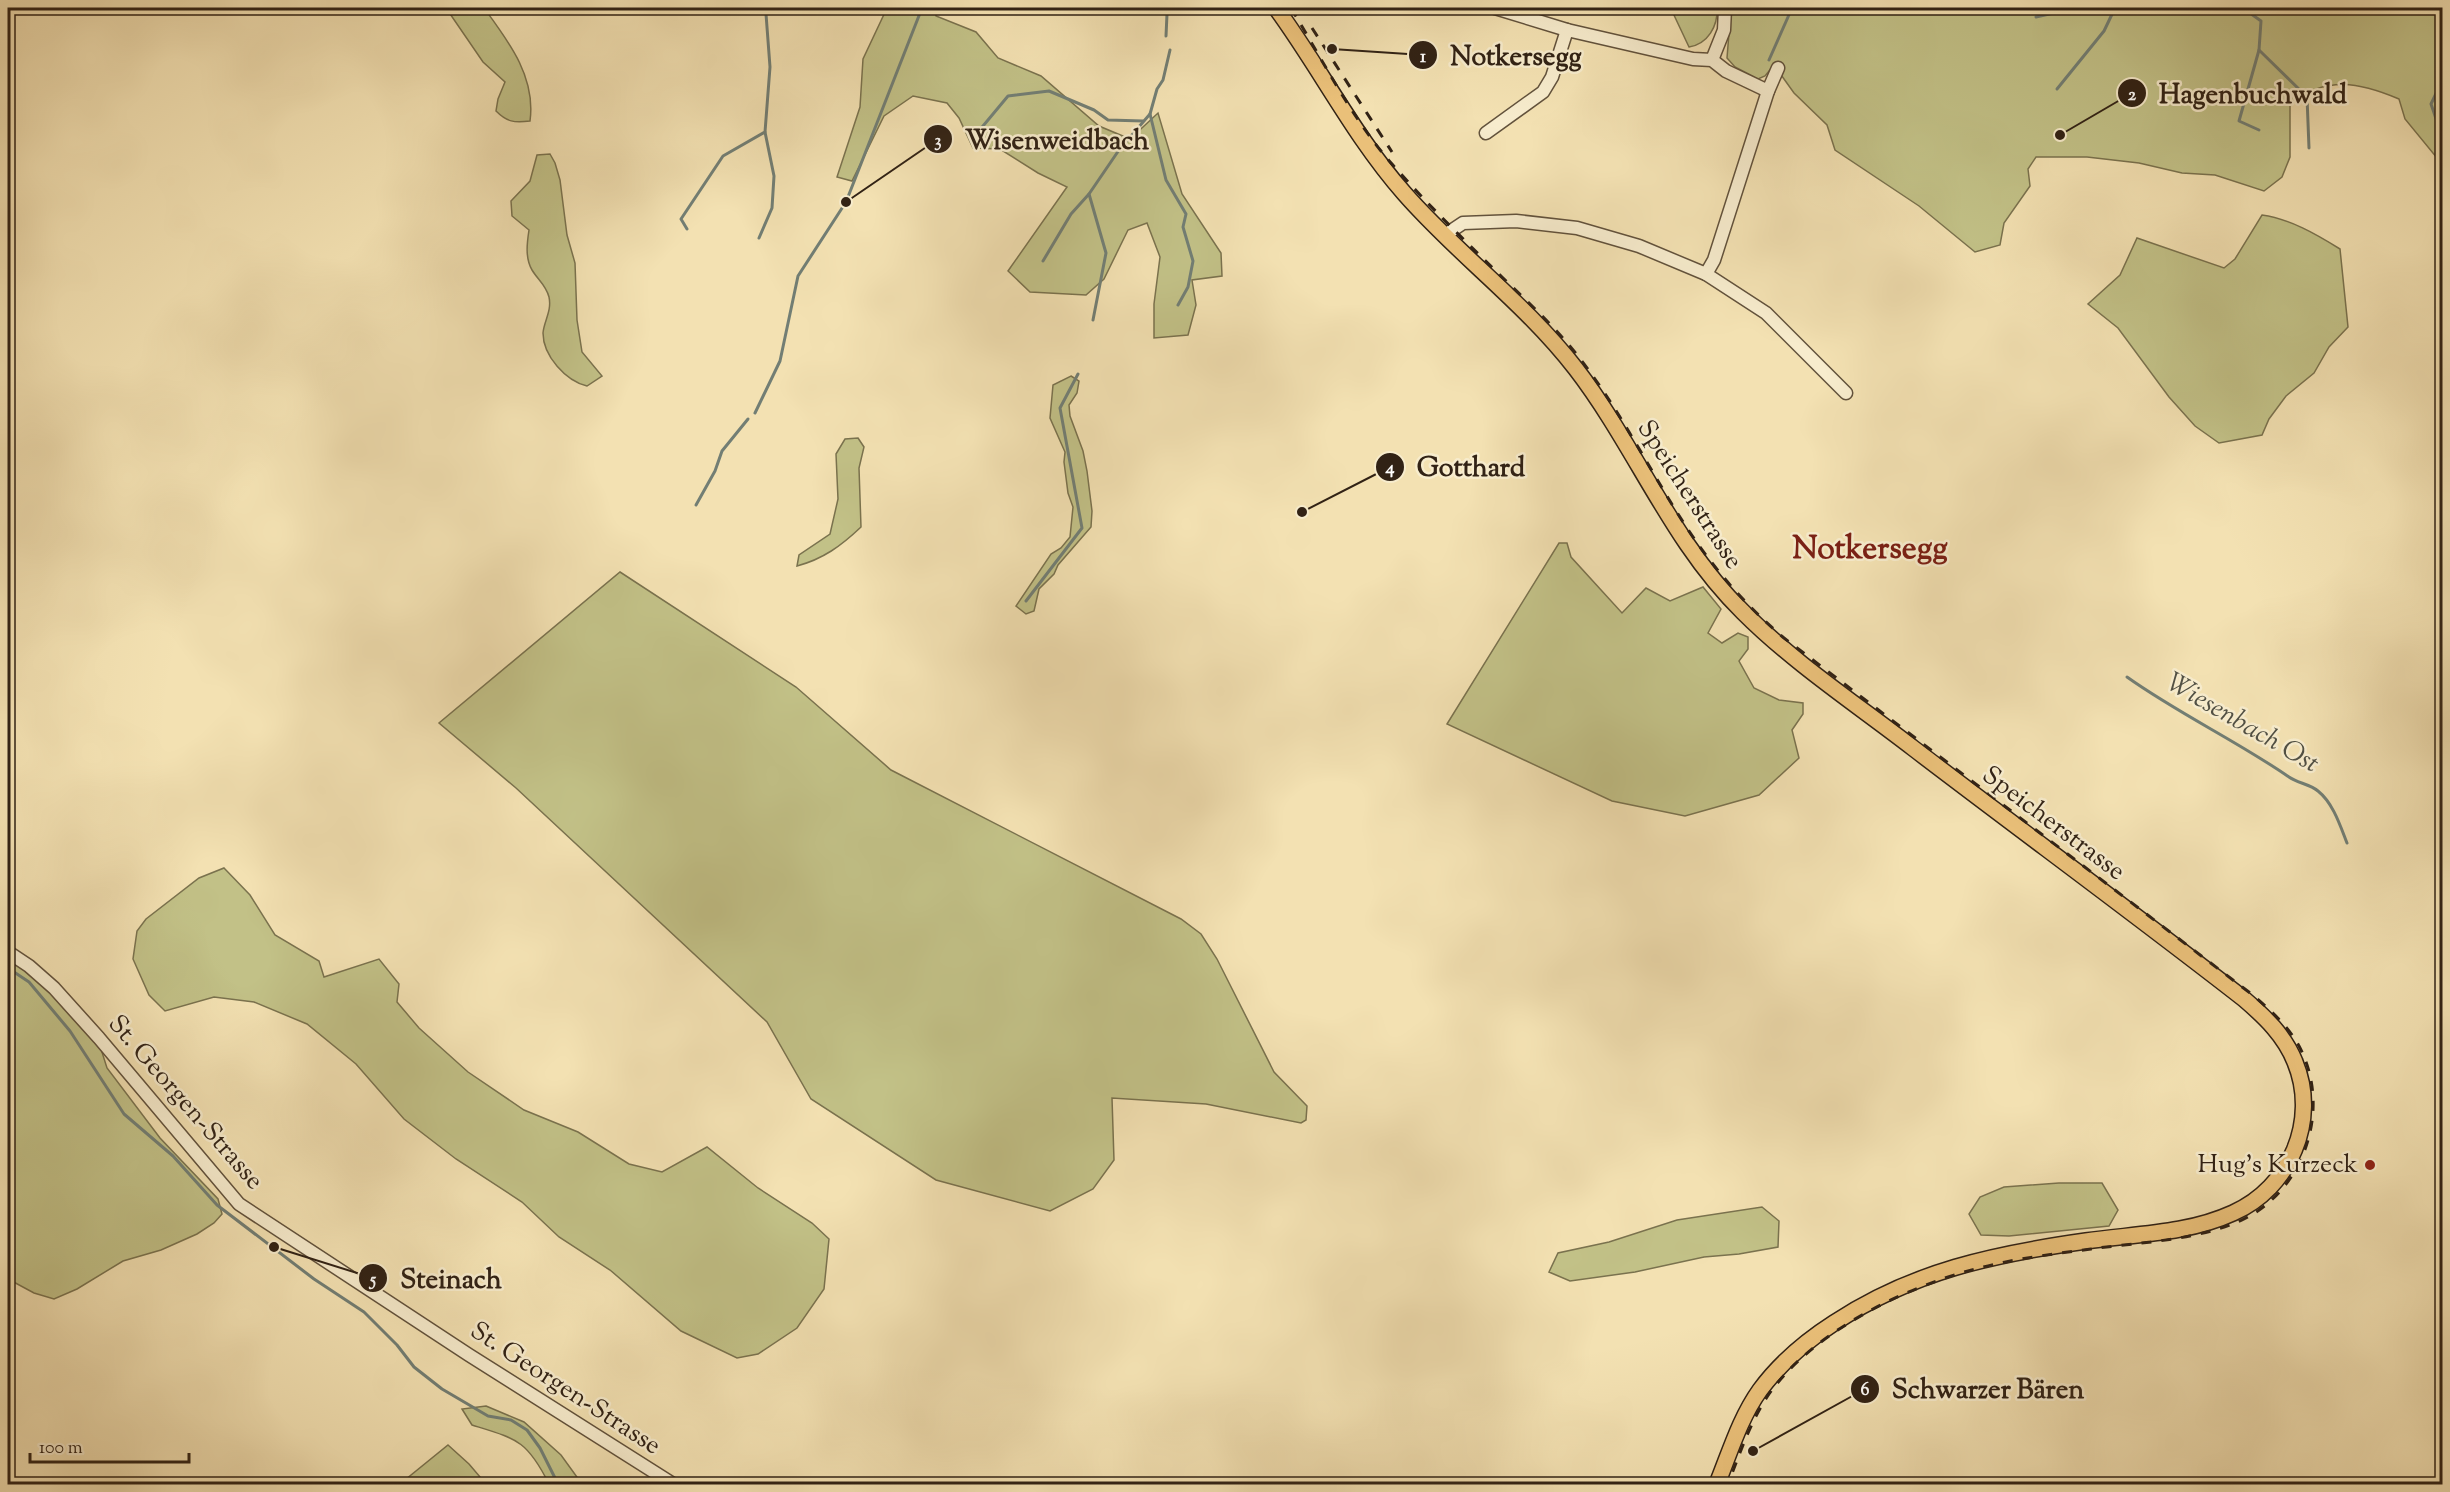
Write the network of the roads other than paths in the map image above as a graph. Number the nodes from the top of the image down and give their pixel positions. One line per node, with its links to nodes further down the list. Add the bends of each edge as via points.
1 (1276, 8): 9 (main road, Speicherstrasse, via 1377,160)
2 (1495, 8): 4 (street)
3 (1725, 8): 5 (street, via 1724,30)
4 (1567, 30): 5 (street); 8 (street, via 1543,92)
5 (1712, 60): 7 (street)
6 (1778, 68): 7 (street)
7 (1768, 91): 10 (street, via 1714,261)
8 (1486, 133)
9 (1445, 235): 10 (street, via 1458,225 1477,222 1516,221 1577,228 1639,246); 14 (main road, Speicherstrasse, via 1533,319 1577,370 1616,426 1679,532 1741,611 1819,678 2255,1008 2291,1053 2304,1093 2302,1130 2289,1163 2268,1190 2242,1209 2180,1229 2037,1248 1968,1262 1892,1290 1821,1331 1760,1390 1741,1423)
10 (1706, 274): 11 (street, via 1766,313)
11 (1845, 393)
12 (8, 952): 13 (street, St. Georgen-Strasse, via 54,988 239,1204)
13 (673, 1485)
14 (1718, 1485)

